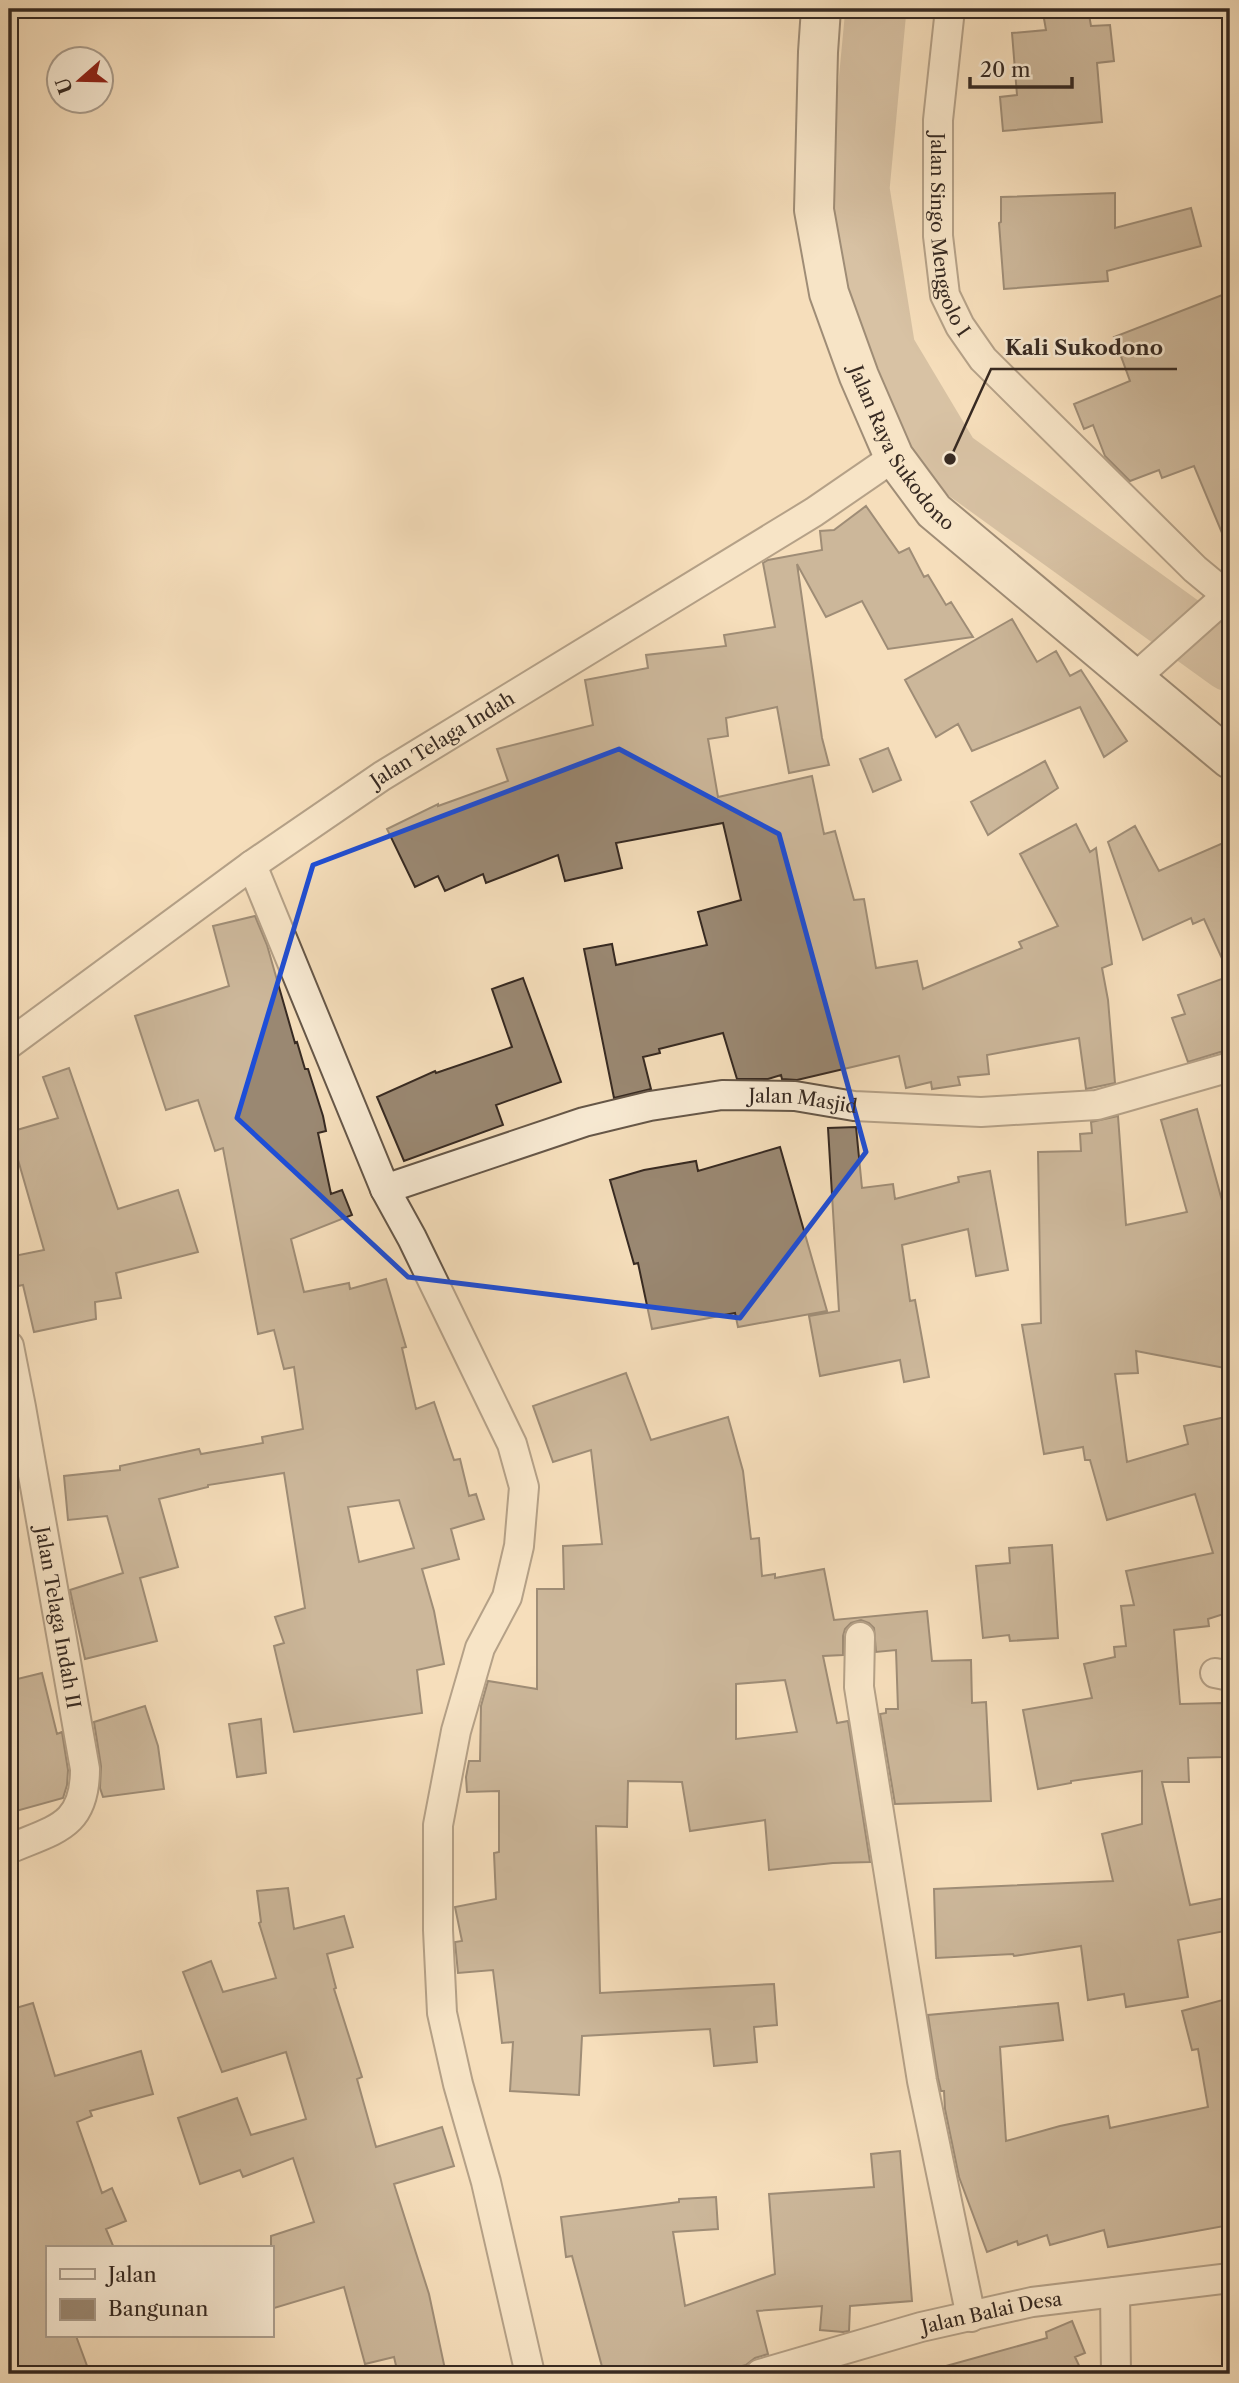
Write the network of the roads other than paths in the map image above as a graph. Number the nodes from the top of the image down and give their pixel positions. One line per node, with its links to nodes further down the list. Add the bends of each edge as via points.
1 (821, 9): 3 (main road, Jalan Raya Sukodono, via 814,211 829,293)
2 (950, 9): 4 (street, Jalan Singo Menggolo I, via 938,120 938,236 945,295 983,359)
3 (894, 457): 5 (main road, Jalan Raya Sukodono, via 934,511); 7 (street, Jalan Telaga Indah, via 814,512 382,776)
4 (1225, 598): 5 (street)
5 (1142, 674): 6 (main road, Jalan Raya Sukodono)
6 (1230, 759)
7 (252, 865): 8 (street, Jalan Telaga Indah); 10 (street)
8 (9, 1044)
9 (1230, 1067): 10 (street, Jalan Masjid, via 1097,1104 981,1112 853,1106 795,1096 722,1095 584,1122)
10 (386, 1189): 17 (street, via 512,1444 524,1487 519,1546 507,1597 480,1647 456,1731 438,1825 438,1930 442,2013)
11 (9, 1346): 13 (street, Jalan Telaga Indah II, via 85,1769 82,1802 64,1825)
12 (860, 1637): 16 (street, via 859,1687 922,2081)
13 (9, 1849)
14 (1230, 2278): 15 (street, Jalan Balai Desa)
15 (1115, 2292): 16 (street, Jalan Balai Desa, via 1032,2302); 19 (street)
16 (971, 2317): 18 (street, Jalan Balai Desa)
17 (530, 2374)
18 (760, 2374)
19 (1116, 2374)

